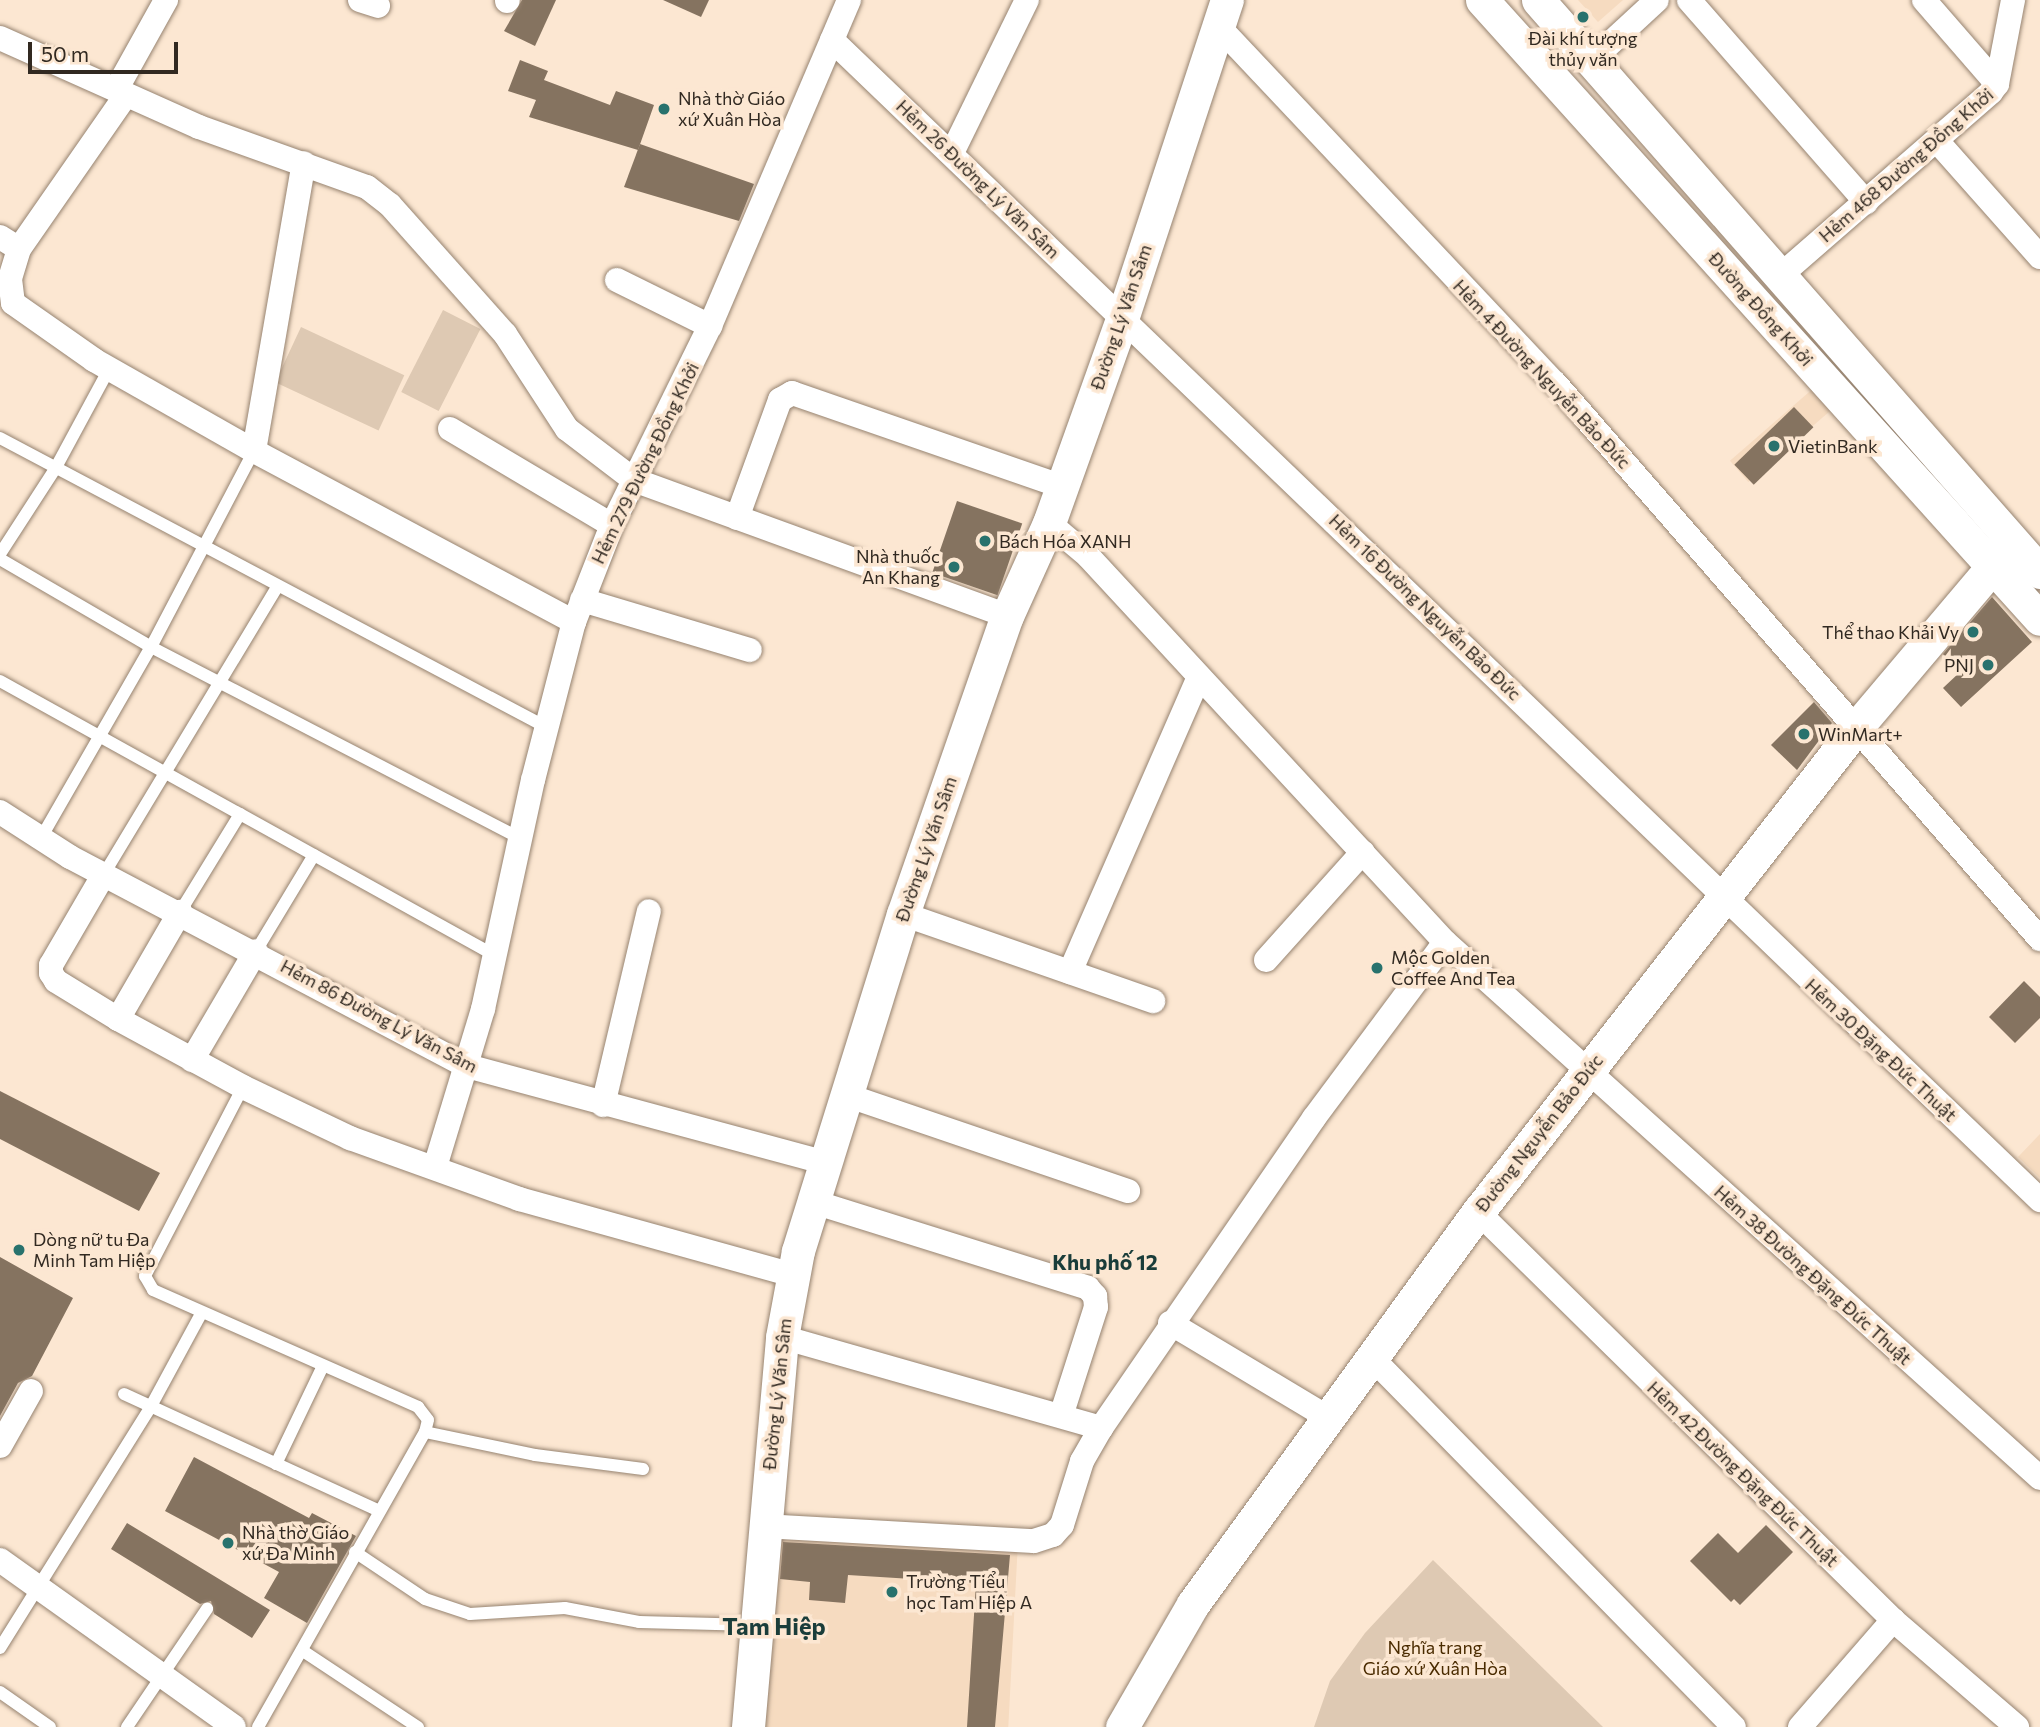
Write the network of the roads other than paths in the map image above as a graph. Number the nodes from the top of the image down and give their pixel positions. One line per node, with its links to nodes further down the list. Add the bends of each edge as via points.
1 (166, 0): 15 (street)
2 (849, 0): 12 (street, Hẻm 279 Đường Đồng Khởi)
3 (1027, 0): 17 (street)
4 (1482, 0): 37 (street, Đường Đồng Khởi)
5 (1538, 0): 13 (street, Đường Đồng Khởi)
6 (1657, 0): 13 (street)
7 (1689, 0): 19 (street)
8 (1924, 0): 14 (street)
9 (2013, 0): 14 (street, Hẻm 468 Đường Đồng Khởi)
10 (1223, 14): 24 (street, Đường Lý Văn Sâm); 50 (street, Hẻm 4 Đường Nguyễn Bảo Đức, via 1555,383)
11 (0, 38): 15 (street)
12 (832, 40): 17 (street, Hẻm 26 Đường Lý Văn Sâm); 25 (street, Hẻm 279 Đường Đồng Khởi)
13 (1592, 60): 22 (street, Đường Đồng Khởi)
14 (1997, 84): 16 (street, Hẻm 468 Đường Đồng Khởi)
15 (121, 92): 18 (street, via 199,127); 20 (street)
16 (1937, 141): 19 (street, Hẻm 468 Đường Đồng Khởi); 21 (street)
17 (952, 153): 24 (street, Hẻm 26 Đường Lý Văn Sâm)
18 (304, 163): 29 (street); 31 (street, via 367,187 390,205 505,334 567,429)
19 (1866, 202): 22 (street, Hẻm 468 Đường Đồng Khởi)
20 (10, 243): 26 (street, via 13,303)
21 (2040, 257)
22 (1782, 274): 37 (street, Đường Đồng Khởi)
23 (617, 280): 25 (street)
24 (1122, 320): 32 (street, Đường Lý Văn Sâm); 60 (street, Hẻm 16 Đường Nguyễn Bảo Đức, via 1398,579)
25 (710, 326): 31 (street, Hẻm 279 Đường Đồng Khởi, via 645,467)
26 (109, 369): 29 (street); 30 (lane)
27 (450, 429): 35 (street)
28 (0, 438): 30 (lane)
29 (254, 451): 36 (lane); 41 (street)
30 (55, 469): 36 (lane); 38 (lane)
31 (634, 480): 33 (street); 35 (street, Hẻm 279 Đường Đồng Khởi)
32 (1061, 486): 33 (street, via 792,393 780,400); 34 (street, Đường Lý Văn Sâm)
33 (737, 518): 42 (street)
34 (1049, 523): 42 (street, Đường Lý Văn Sâm); 46 (street, Hẻm 38 Đường Đặng Đức Thuật, via 1088,556)
35 (612, 526): 41 (street, Hẻm 279 Đường Đồng Khởi)
36 (204, 549): 40 (lane); 44 (lane)
37 (2003, 554): 39 (street, Đường Đồng Khởi); 43 (street, Đường Đồng Khởi); 50 (street, Đường Nguyễn Bảo Đức)
38 (0, 557): 44 (lane)
39 (2040, 572)
40 (277, 587): 48 (lane); 49 (lane)
41 (578, 611): 45 (street); 49 (street, Hẻm 279 Đường Đồng Khởi)
42 (1007, 616): 63 (street, Đường Lý Văn Sâm)
43 (2040, 619)
44 (151, 647): 48 (lane); 51 (lane)
45 (750, 650)
46 (1199, 677): 57 (street, Hẻm 38 Đường Đặng Đức Thuật); 69 (street)
47 (0, 681): 51 (lane)
48 (221, 683): 52 (lane); 56 (lane)
49 (546, 727): 56 (street, Hẻm 279 Đường Đồng Khởi)
50 (1856, 728): 60 (street, Đường Nguyễn Bảo Đức); 64 (street, Hẻm 4 Đường Nguyễn Bảo Đức)
51 (100, 735): 52 (lane); 55 (lane)
52 (166, 772): 54 (lane); 59 (lane)
53 (0, 812): 55 (street, Hẻm 86 Đường Lý Văn Sâm)
54 (240, 814): 58 (lane); 62 (lane)
55 (41, 838): 59 (street, Hẻm 86 Đường Lý Văn Sâm)
56 (520, 838): 67 (street, Hẻm 279 Đường Đồng Khởi)
57 (1363, 852): 65 (street, Hẻm 38 Đường Đặng Đức Thuật); 68 (street)
58 (314, 855): 66 (lane); 67 (lane)
59 (104, 874): 62 (street, Hẻm 86 Đường Lý Văn Sâm); 71 (street, via 51,965 51,974)
60 (1723, 900): 74 (street, Đường Nguyễn Bảo Đức); 81 (street, Hẻm 30 Đặng Đức Thuật)
61 (649, 911): 77 (street)
62 (180, 912): 66 (street, Hẻm 86 Đường Lý Văn Sâm); 71 (street)
63 (903, 914): 69 (street); 76 (street, Đường Lý Văn Sâm)
64 (2040, 939)
65 (1445, 942): 74 (street, Hẻm 38 Đường Đặng Đức Thuật); 86 (street)
66 (256, 951): 72 (street); 73 (street, Hẻm 86 Đường Lý Văn Sâm)
67 (496, 956): 73 (street, Hẻm 279 Đường Đồng Khởi)
68 (1266, 960)
69 (1070, 972): 70 (street)
70 (1153, 1001)
71 (118, 1019): 72 (street)
72 (192, 1060): 75 (street)
73 (467, 1066): 77 (street, Hẻm 86 Đường Lý Văn Sâm); 79 (street, Hẻm 279 Đường Đồng Khởi)
74 (1586, 1072): 83 (street, Đường Nguyễn Bảo Đức); 100 (street, Hẻm 38 Đường Đặng Đức Thuật)
75 (243, 1087): 79 (street, via 350,1138); 85 (lane, via 145,1276 153,1290)
76 (846, 1095): 78 (street, Đường Lý Văn Sâm); 80 (street)
77 (603, 1105): 78 (street, Hẻm 86 Đường Lý Văn Sâm)
78 (826, 1163): 82 (street, Đường Lý Văn Sâm)
79 (435, 1167): 84 (street, via 544,1206)
80 (1128, 1191)
81 (2040, 1200)
82 (814, 1202): 84 (street, Đường Lý Văn Sâm); 93 (street, via 1088,1288 1096,1307)
83 (1478, 1212): 88 (street, Đường Nguyễn Bảo Đức); 107 (street, Hẻm 42 Đường Đặng Đức Thuật)
84 (793, 1275): 87 (street, Đường Lý Văn Sâm)
85 (201, 1314): 89 (lane); 92 (lane)
86 (1170, 1323): 94 (street); 95 (street)
87 (782, 1337): 93 (street); 102 (street, Đường Lý Văn Sâm)
88 (1371, 1357): 94 (street, Đường Nguyễn Bảo Đức); 120 (street)
89 (323, 1366): 96 (lane, via 418,1407 428,1420); 98 (lane)
90 (31, 1391): 97 (street)
91 (124, 1394): 92 (lane)
92 (151, 1406): 98 (lane); 105 (lane)
93 (1061, 1416): 95 (street)
94 (1327, 1417): 119 (street, Đường Nguyễn Bảo Đức, via 1193,1604)
95 (1101, 1427): 102 (street, via 1082,1461 1062,1525 1053,1535 1034,1541)
96 (425, 1432): 99 (lane, via 535,1455); 101 (lane)
97 (0, 1446)
98 (276, 1464): 101 (lane)
99 (643, 1469)
100 (2040, 1478)
101 (377, 1510): 103 (lane)
102 (764, 1527): 108 (street, Đường Lý Văn Sâm)
103 (355, 1552): 108 (lane, via 425,1599 470,1614 565,1608 639,1622); 110 (lane)
104 (0, 1560): 105 (street)
105 (40, 1584): 109 (lane); 111 (street)
106 (208, 1609): 111 (lane)
107 (1893, 1620): 121 (street); 122 (street, Hẻm 42 Đường Đặng Đức Thuật)
108 (754, 1625): 118 (street, Đường Lý Văn Sâm)
109 (0, 1648)
110 (303, 1651): 116 (lane); 117 (lane)
111 (163, 1674): 114 (lane); 115 (street)
112 (0, 1692): 113 (lane)
113 (50, 1727)
114 (127, 1727)
115 (234, 1727)
116 (258, 1727)
117 (418, 1727)
118 (748, 1727)
119 (1122, 1727)
120 (1734, 1727)
121 (1800, 1727)
122 (2017, 1727)

